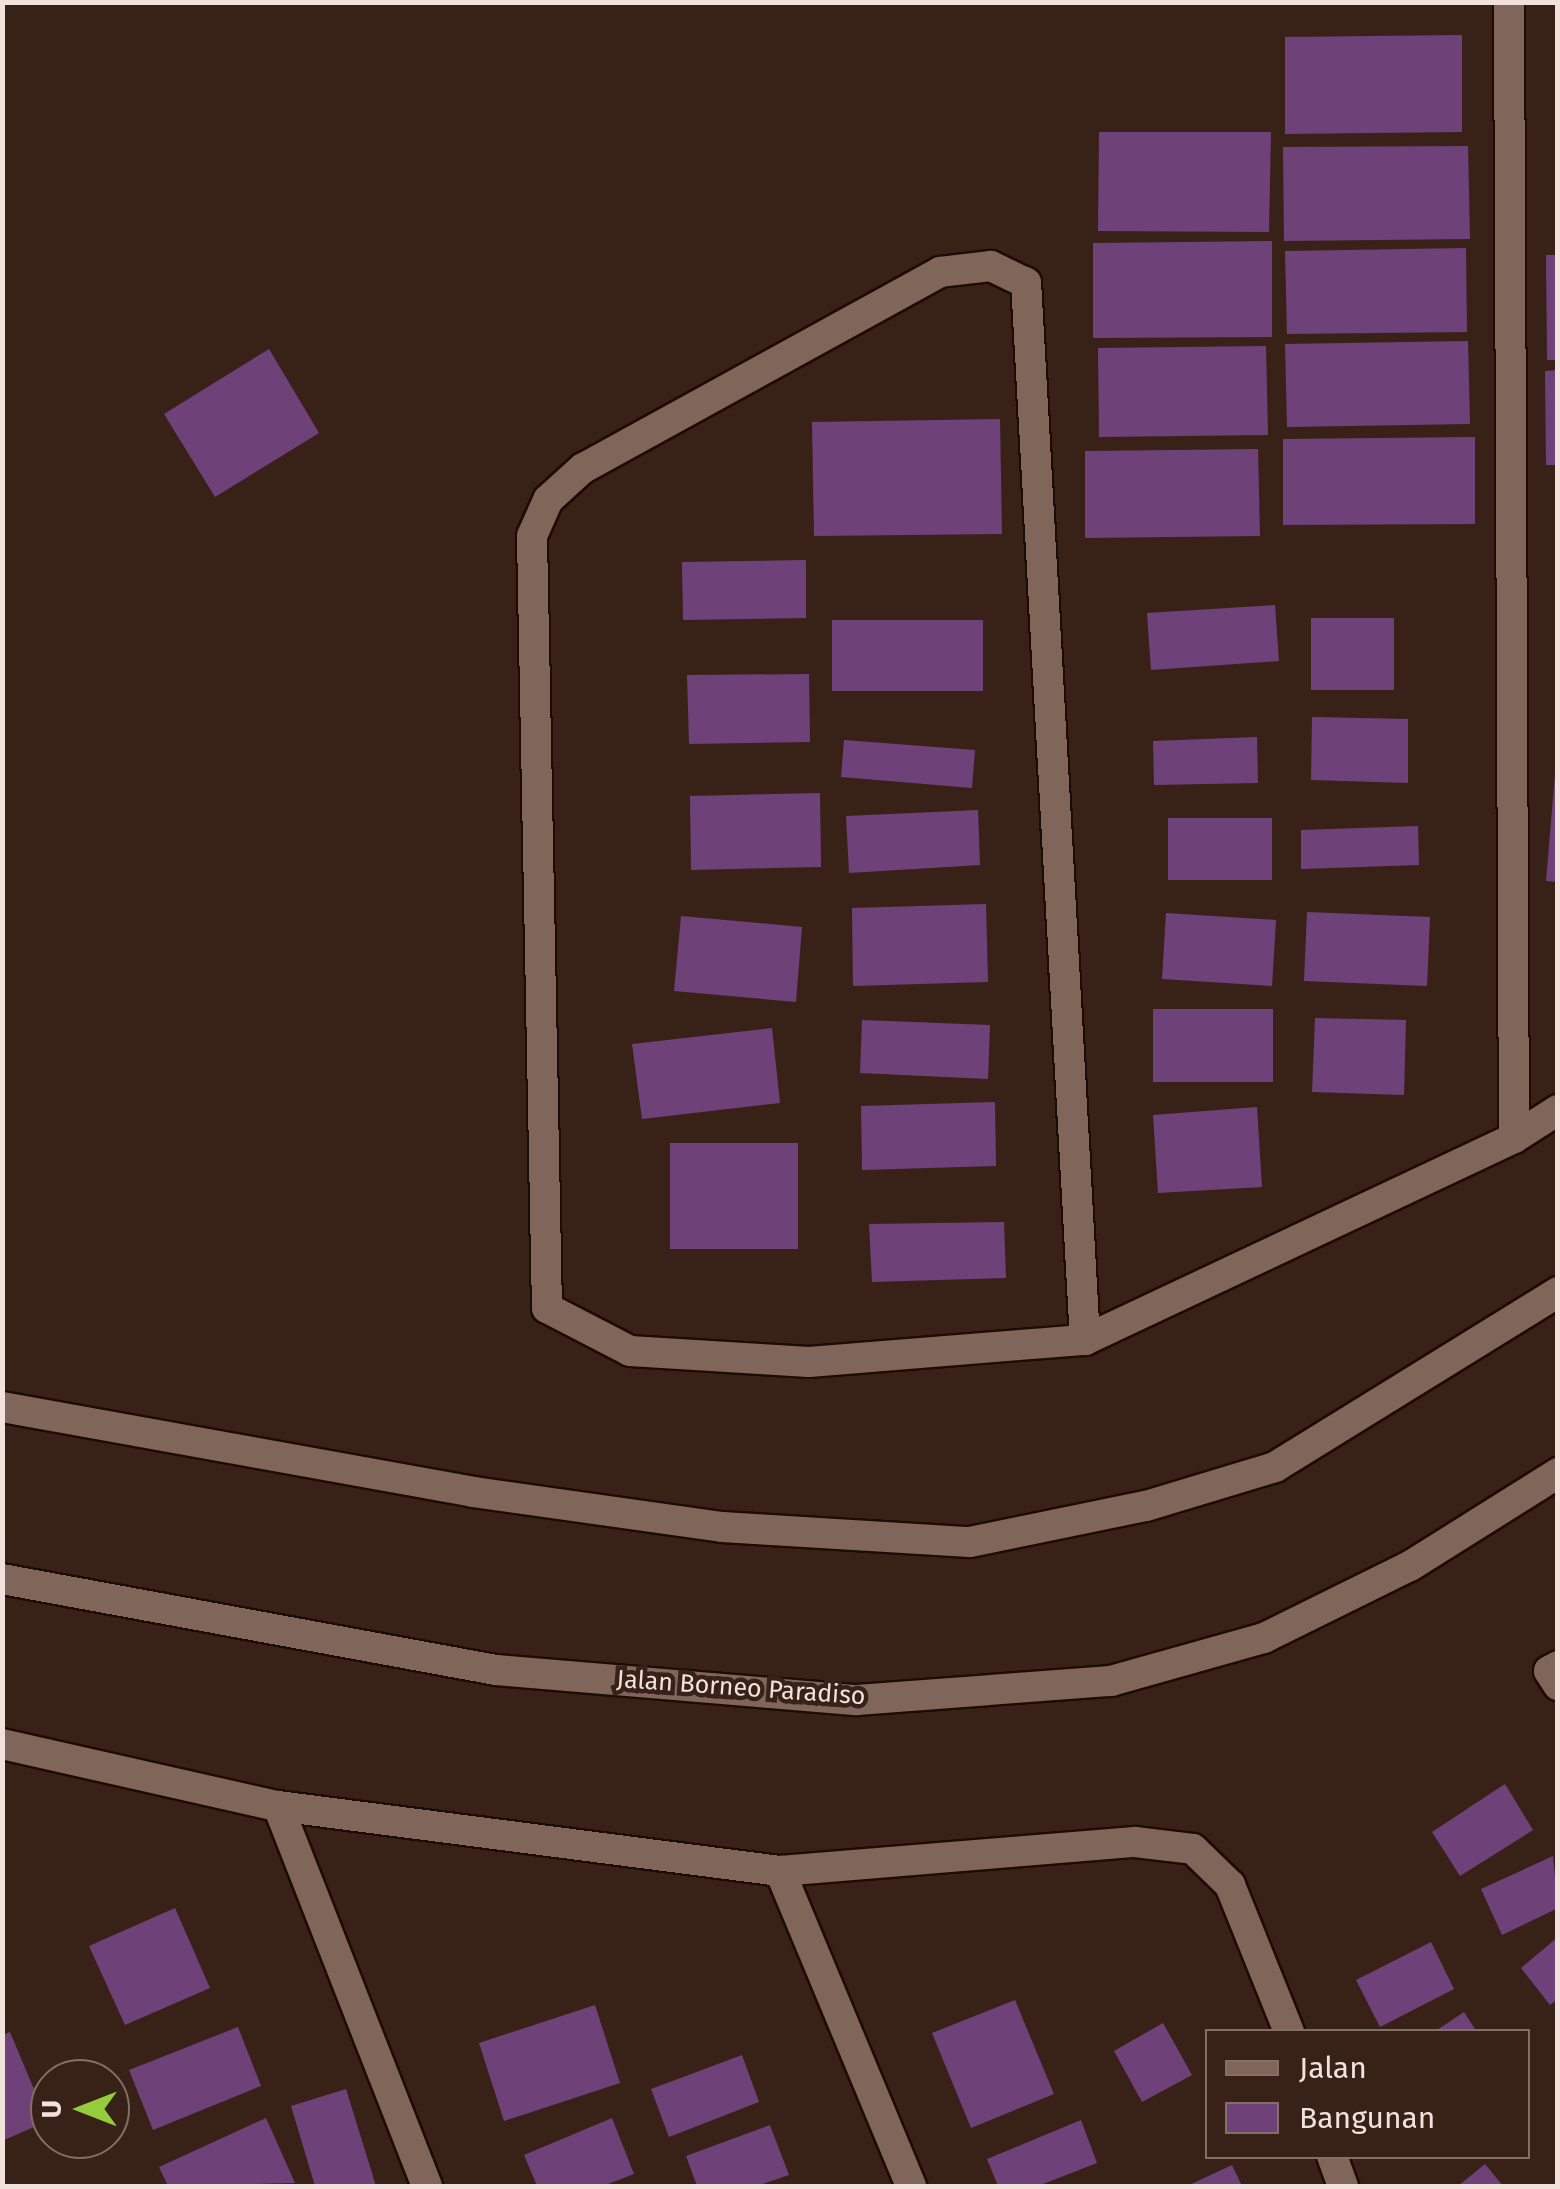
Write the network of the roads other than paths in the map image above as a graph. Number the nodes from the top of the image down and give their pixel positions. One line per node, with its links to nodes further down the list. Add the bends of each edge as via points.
1 (1509, 2): 3 (street)
2 (1558, 1110): 3 (street)
3 (1514, 1138): 5 (street)
4 (1558, 1292): 6 (street, via 1274,1467 1146,1506 970,1542 722,1527 473,1492)
5 (1084, 1340): 5 (street, via 1026,283 991,266 940,272 583,468 548,500 532,536 547,1308 630,1351 789,1360)
6 (2, 1407)
7 (1558, 1473): 8 (street, Jalan Borneo Paradiso, via 1410,1566 1264,1638 1111,1681 857,1700 496,1670)
8 (2, 1580)
9 (1558, 1666): 10 (street, via 1549,1671)
10 (1558, 1686)
11 (2, 1744): 12 (street)
12 (278, 1806): 13 (street); 16 (street)
13 (780, 1870): 14 (street, via 1136,1842 1193,1849 1230,1885); 17 (street)
14 (1288, 2029)
15 (1333, 2159): 18 (street)
16 (427, 2186)
17 (911, 2186)
18 (1342, 2186)

